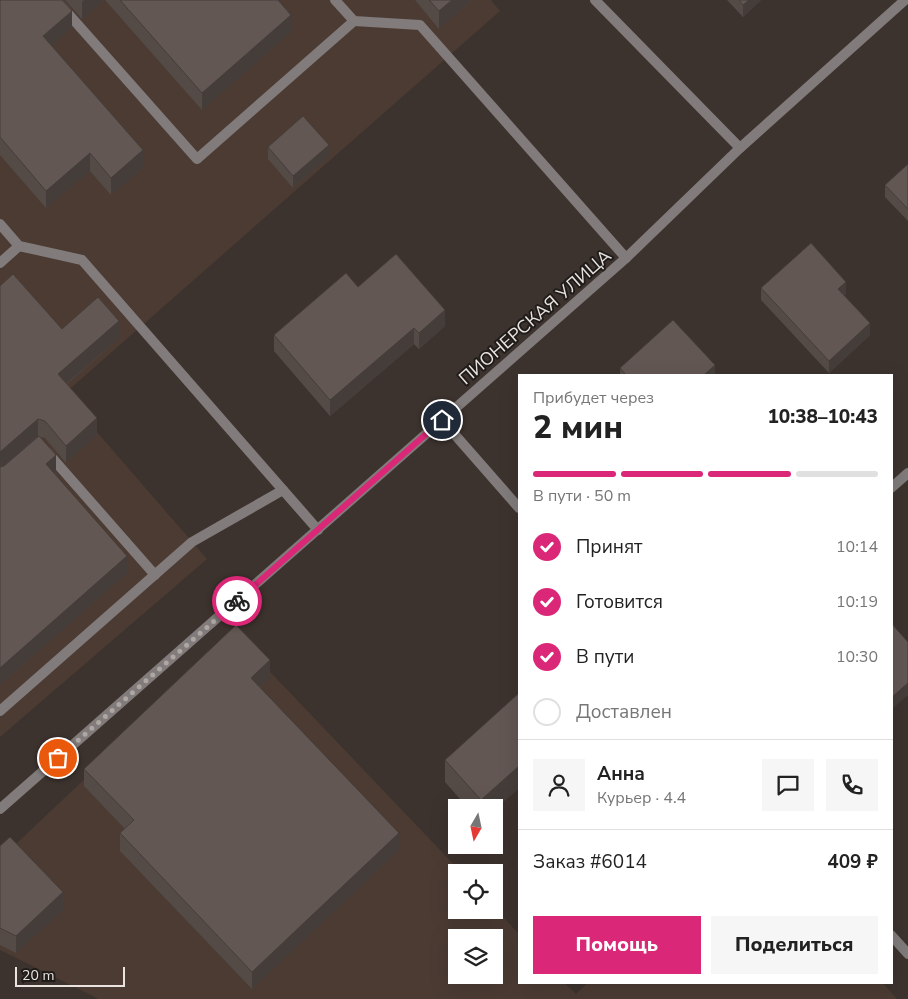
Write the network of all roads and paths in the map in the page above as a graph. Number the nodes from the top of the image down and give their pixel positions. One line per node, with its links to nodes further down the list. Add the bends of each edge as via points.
1 (56, 0): 5 (street, via 197,159)
2 (335, 0): 5 (street)
3 (595, 0): 6 (street)
4 (905, 0): 6 (street, ПИОНЕРСКАЯ УЛИЦА)
5 (354, 21): 9 (street, via 420,25)
6 (740, 148): 9 (street, ПИОНЕРСКАЯ УЛИЦА)
7 (0, 224): 8 (street)
8 (19, 246): 10 (street); 15 (street, via 82,260)
9 (626, 258): 11 (street, ПИОНЕРСКАЯ УЛИЦА)
10 (0, 263)
11 (442, 420): 16 (street); 17 (street, ПИОНЕРСКАЯ УЛИЦА)
12 (40, 443): 18 (street)
13 (908, 473): 14 (street)
14 (893, 486)
15 (283, 490): 17 (street); 18 (street, via 192,542)
16 (518, 507)
17 (318, 530): 20 (street, ПИОНЕРСКАЯ УЛИЦА)
18 (155, 575): 19 (street)
19 (0, 710)
20 (0, 809)
21 (893, 937): 22 (street)
22 (908, 954)

